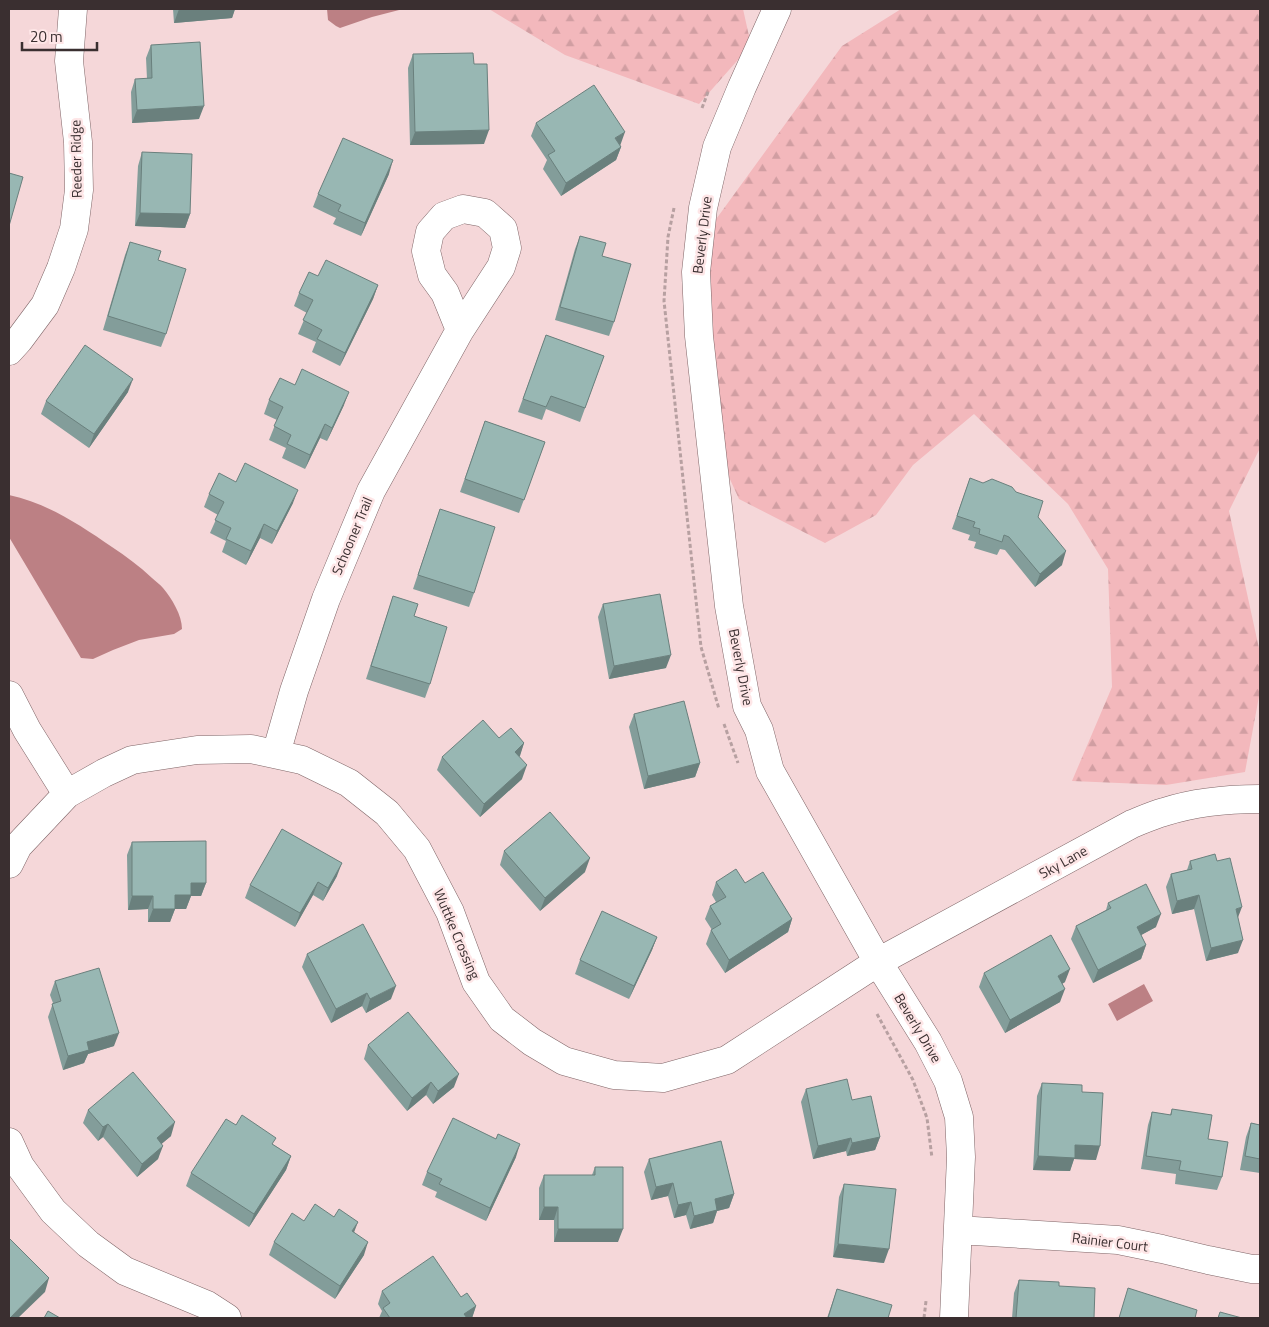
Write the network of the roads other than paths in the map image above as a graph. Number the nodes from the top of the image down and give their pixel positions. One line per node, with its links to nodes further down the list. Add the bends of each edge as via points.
1 (73, 9): 4 (street, Reeder Ridge, via 69,61 78,142 79,190 74,229 45,305)
2 (777, 9): 10 (street, Beverly Drive, via 718,146 703,208 696,272 700,346 729,606 747,706 759,730 770,771)
3 (460, 330): 6 (street, Schooner Trail, via 371,491 326,599)
4 (9, 351)
5 (9, 694): 7 (street)
6 (276, 754): 7 (street, Wuttke Crossing, via 251,749 197,750 132,760); 10 (street, Wuttke Crossing, via 302,760 349,783 387,813 417,849 450,912 476,982 502,1019 564,1061 614,1075 663,1078 727,1060)
7 (67, 794): 9 (street, Wuttke Crossing, via 18,846)
8 (1260, 799): 10 (street, Sky Lane, via 1199,803 1132,824)
9 (9, 864)
10 (878, 962): 12 (street, Beverly Drive, via 928,1042 948,1081 959,1117 962,1157)
11 (9, 1142): 14 (street, via 20,1166 53,1211 88,1244 125,1271 206,1305)
12 (958, 1230): 13 (street, Rainier Court, via 1118,1240); 15 (street, Beverly Drive)
13 (1260, 1269)
14 (227, 1318)
15 (954, 1318)

